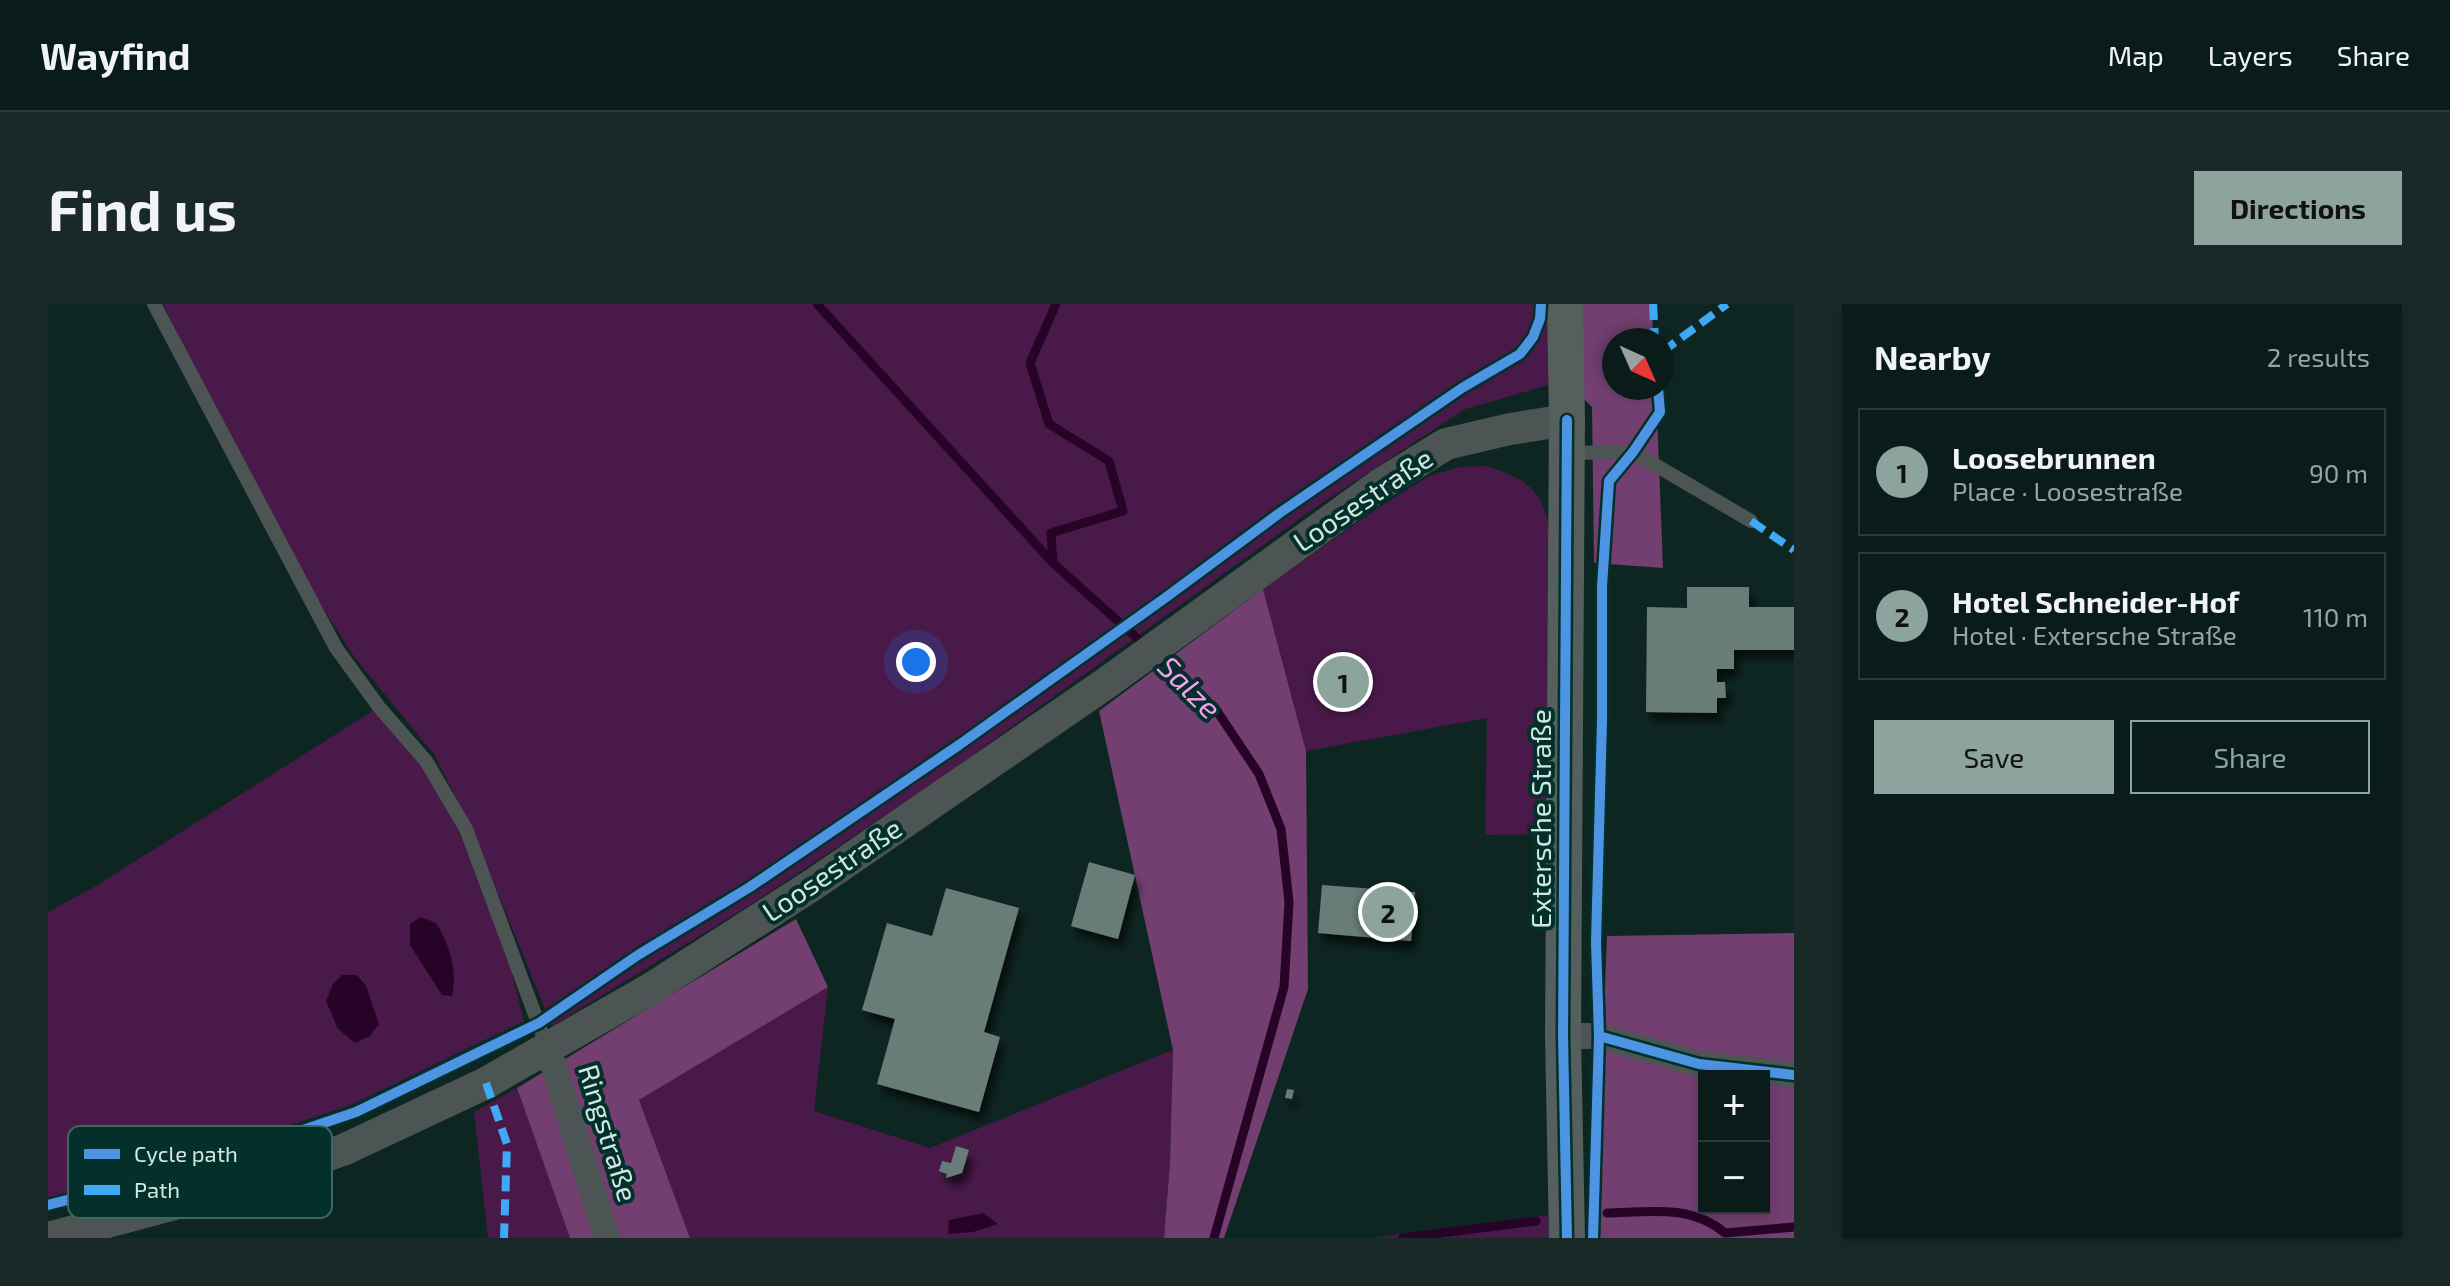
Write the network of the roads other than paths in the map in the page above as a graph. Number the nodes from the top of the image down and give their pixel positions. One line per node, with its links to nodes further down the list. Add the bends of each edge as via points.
1 (154, 304): 6 (lane, via 336,648 426,761 466,829)
2 (1565, 304): 3 (main road, Extersche Straße)
3 (1567, 436): 4 (lane, via 1633,452); 5 (main road, Extersche Straße); 6 (street, Loosestraße, via 1510,429 1446,444 1381,484 1105,684 789,900)
4 (1751, 521)
5 (1563, 1036): 7 (street, via 1599,1036 1699,1064); 10 (main road, Extersche Straße)
6 (548, 1048): 8 (street, Loosestraße, via 486,1083); 12 (street, Ringstraße)
7 (1794, 1075)
8 (332, 1154)
9 (122, 1218): 11 (street, Loosestraße)
10 (1567, 1228)
11 (48, 1238)
12 (607, 1238)

